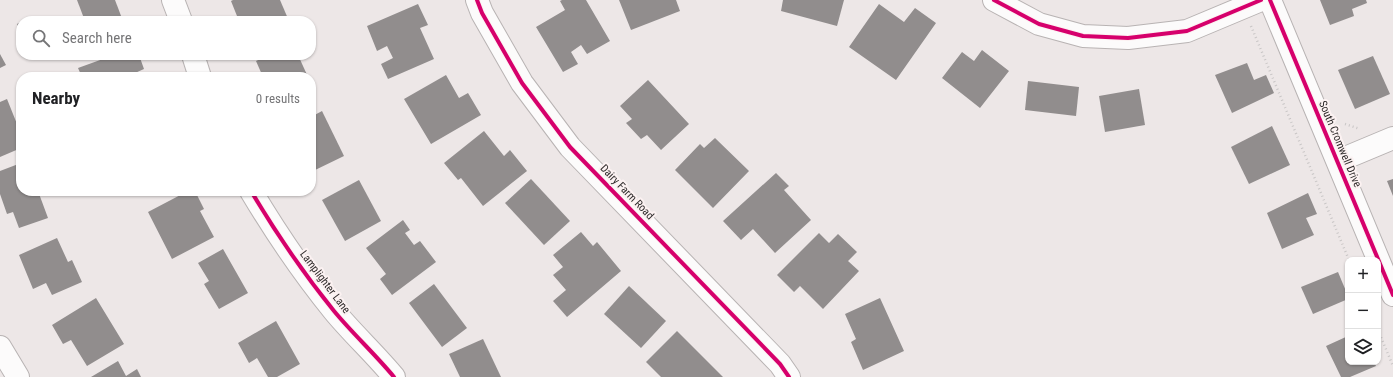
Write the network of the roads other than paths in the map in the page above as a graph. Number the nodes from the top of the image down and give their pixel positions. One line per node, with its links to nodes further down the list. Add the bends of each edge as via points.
1 (173, 0): 6 (street)
2 (477, 0): 16 (street, Dairy Farm Road, via 482,14 522,83 570,147 780,364)
3 (994, 0): 4 (street, via 1039,24 1083,36 1128,38 1187,31)
4 (1261, 0)
5 (1270, 0): 10 (street, South Cromwell Drive)
6 (179, 16)
7 (195, 60): 8 (street)
8 (198, 72)
9 (1393, 138): 10 (street)
10 (1338, 161): 12 (street, South Cromwell Drive)
11 (254, 196): 15 (street, Lamplighter Lane, via 310,281 335,313)
12 (1393, 294)
13 (0, 347): 14 (street)
14 (18, 377)
15 (394, 377)
16 (789, 377)

